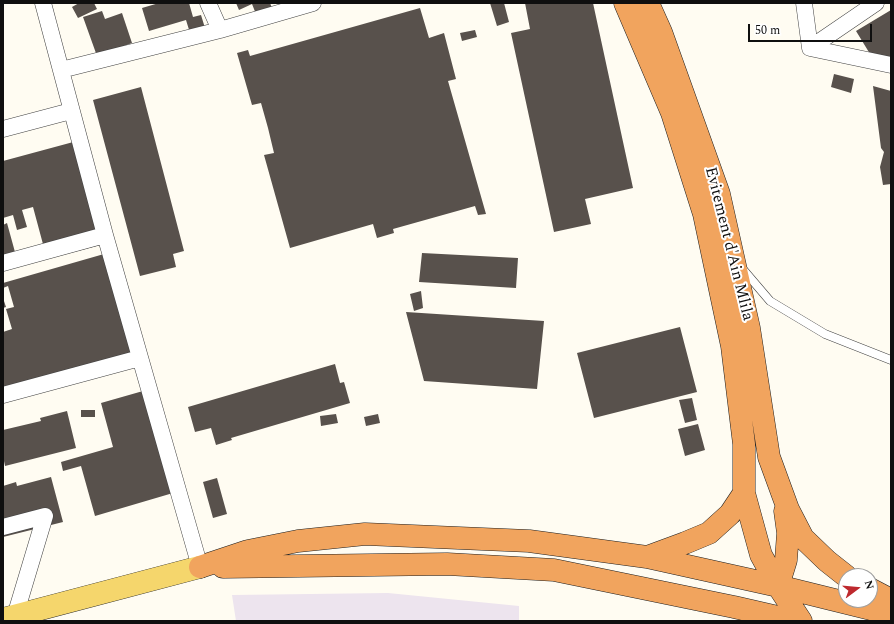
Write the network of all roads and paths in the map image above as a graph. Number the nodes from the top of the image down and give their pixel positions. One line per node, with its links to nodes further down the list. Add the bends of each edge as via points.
1 (43, 3): 11 (street)
2 (208, 3): 8 (street)
3 (313, 3): 8 (street)
4 (625, 3): 20 (highway, Evitement d'Ain Mlila, via 672,113 704,214 732,346 744,444)
5 (648, 3): 15 (highway, Evitement d'Ain Mlila, via 661,32 719,194)
6 (804, 3): 9 (street)
7 (876, 3): 9 (street)
8 (220, 30): 11 (street)
9 (810, 48): 10 (street)
10 (891, 65)
11 (61, 70): 12 (street)
12 (71, 111): 13 (street); 14 (street)
13 (3, 129)
14 (105, 236): 16 (street); 17 (street)
15 (734, 258): 18 (lane, via 770,301 825,334); 21 (highway, Evitement d'Ain Mlila, via 749,328 769,457)
16 (3, 263)
17 (140, 358): 19 (street); 24 (street)
18 (891, 360)
19 (3, 395)
20 (744, 492): 23 (highway, via 730,514 709,533); 27 (highway, Evitement d'Ain Mlila, via 761,555)
21 (781, 492): 26 (highway, via 803,538); 27 (highway, via 788,533 786,560)
22 (3, 528): 31 (street, via 45,516)
23 (647, 557): 24 (highway, via 529,541 365,534 298,541 248,551); 27 (highway)
24 (200, 568): 25 (highway, via 447,564); 31 (main road)
25 (554, 570): 27 (highway, via 739,591); 32 (highway)
26 (838, 570)
27 (778, 586): 30 (highway); 33 (highway, Evitement d'Ain Mlila)
28 (878, 593): 29 (highway)
29 (891, 600)
30 (891, 614)
31 (9, 618)
32 (795, 621)
33 (801, 621)

